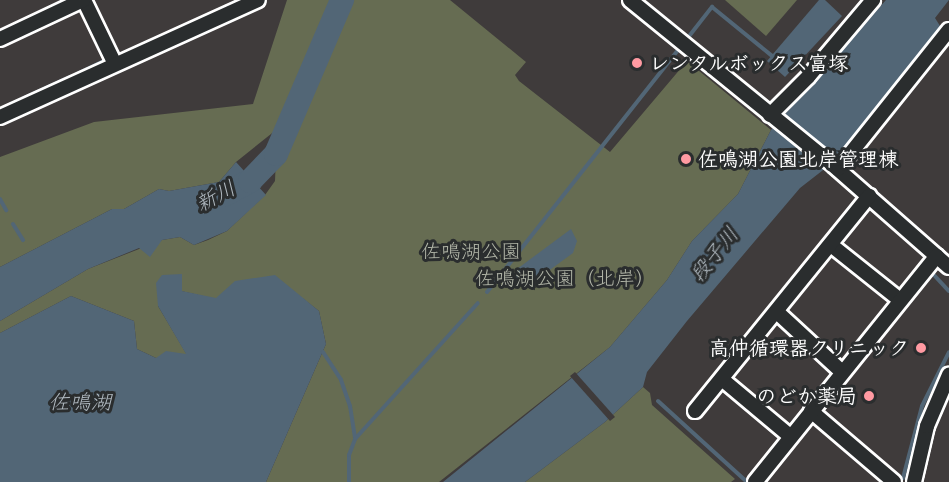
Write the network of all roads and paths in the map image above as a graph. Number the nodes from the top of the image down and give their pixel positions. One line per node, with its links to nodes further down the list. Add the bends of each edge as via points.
1 (84, 0): 6 (street); 7 (street)
2 (258, 0): 7 (street, via 125,63)
3 (630, 0): 9 (street)
4 (873, 0): 9 (street)
5 (949, 30): 10 (street)
6 (0, 39)
7 (115, 64): 8 (street)
8 (0, 117)
9 (773, 117): 10 (street)
10 (836, 168): 11 (street)
11 (868, 196): 12 (street); 13 (street)
12 (831, 245): 14 (street); 15 (street)
13 (938, 262): 14 (street)
14 (899, 299): 16 (street)
15 (777, 312): 16 (street); 18 (street)
16 (841, 371): 20 (street)
17 (949, 375): 24 (street, via 927,426)
18 (723, 380): 19 (street); 21 (street)
19 (695, 411)
20 (811, 411): 21 (street); 23 (street)
21 (790, 436): 22 (street)
22 (754, 482)
23 (894, 482)
24 (914, 482)

